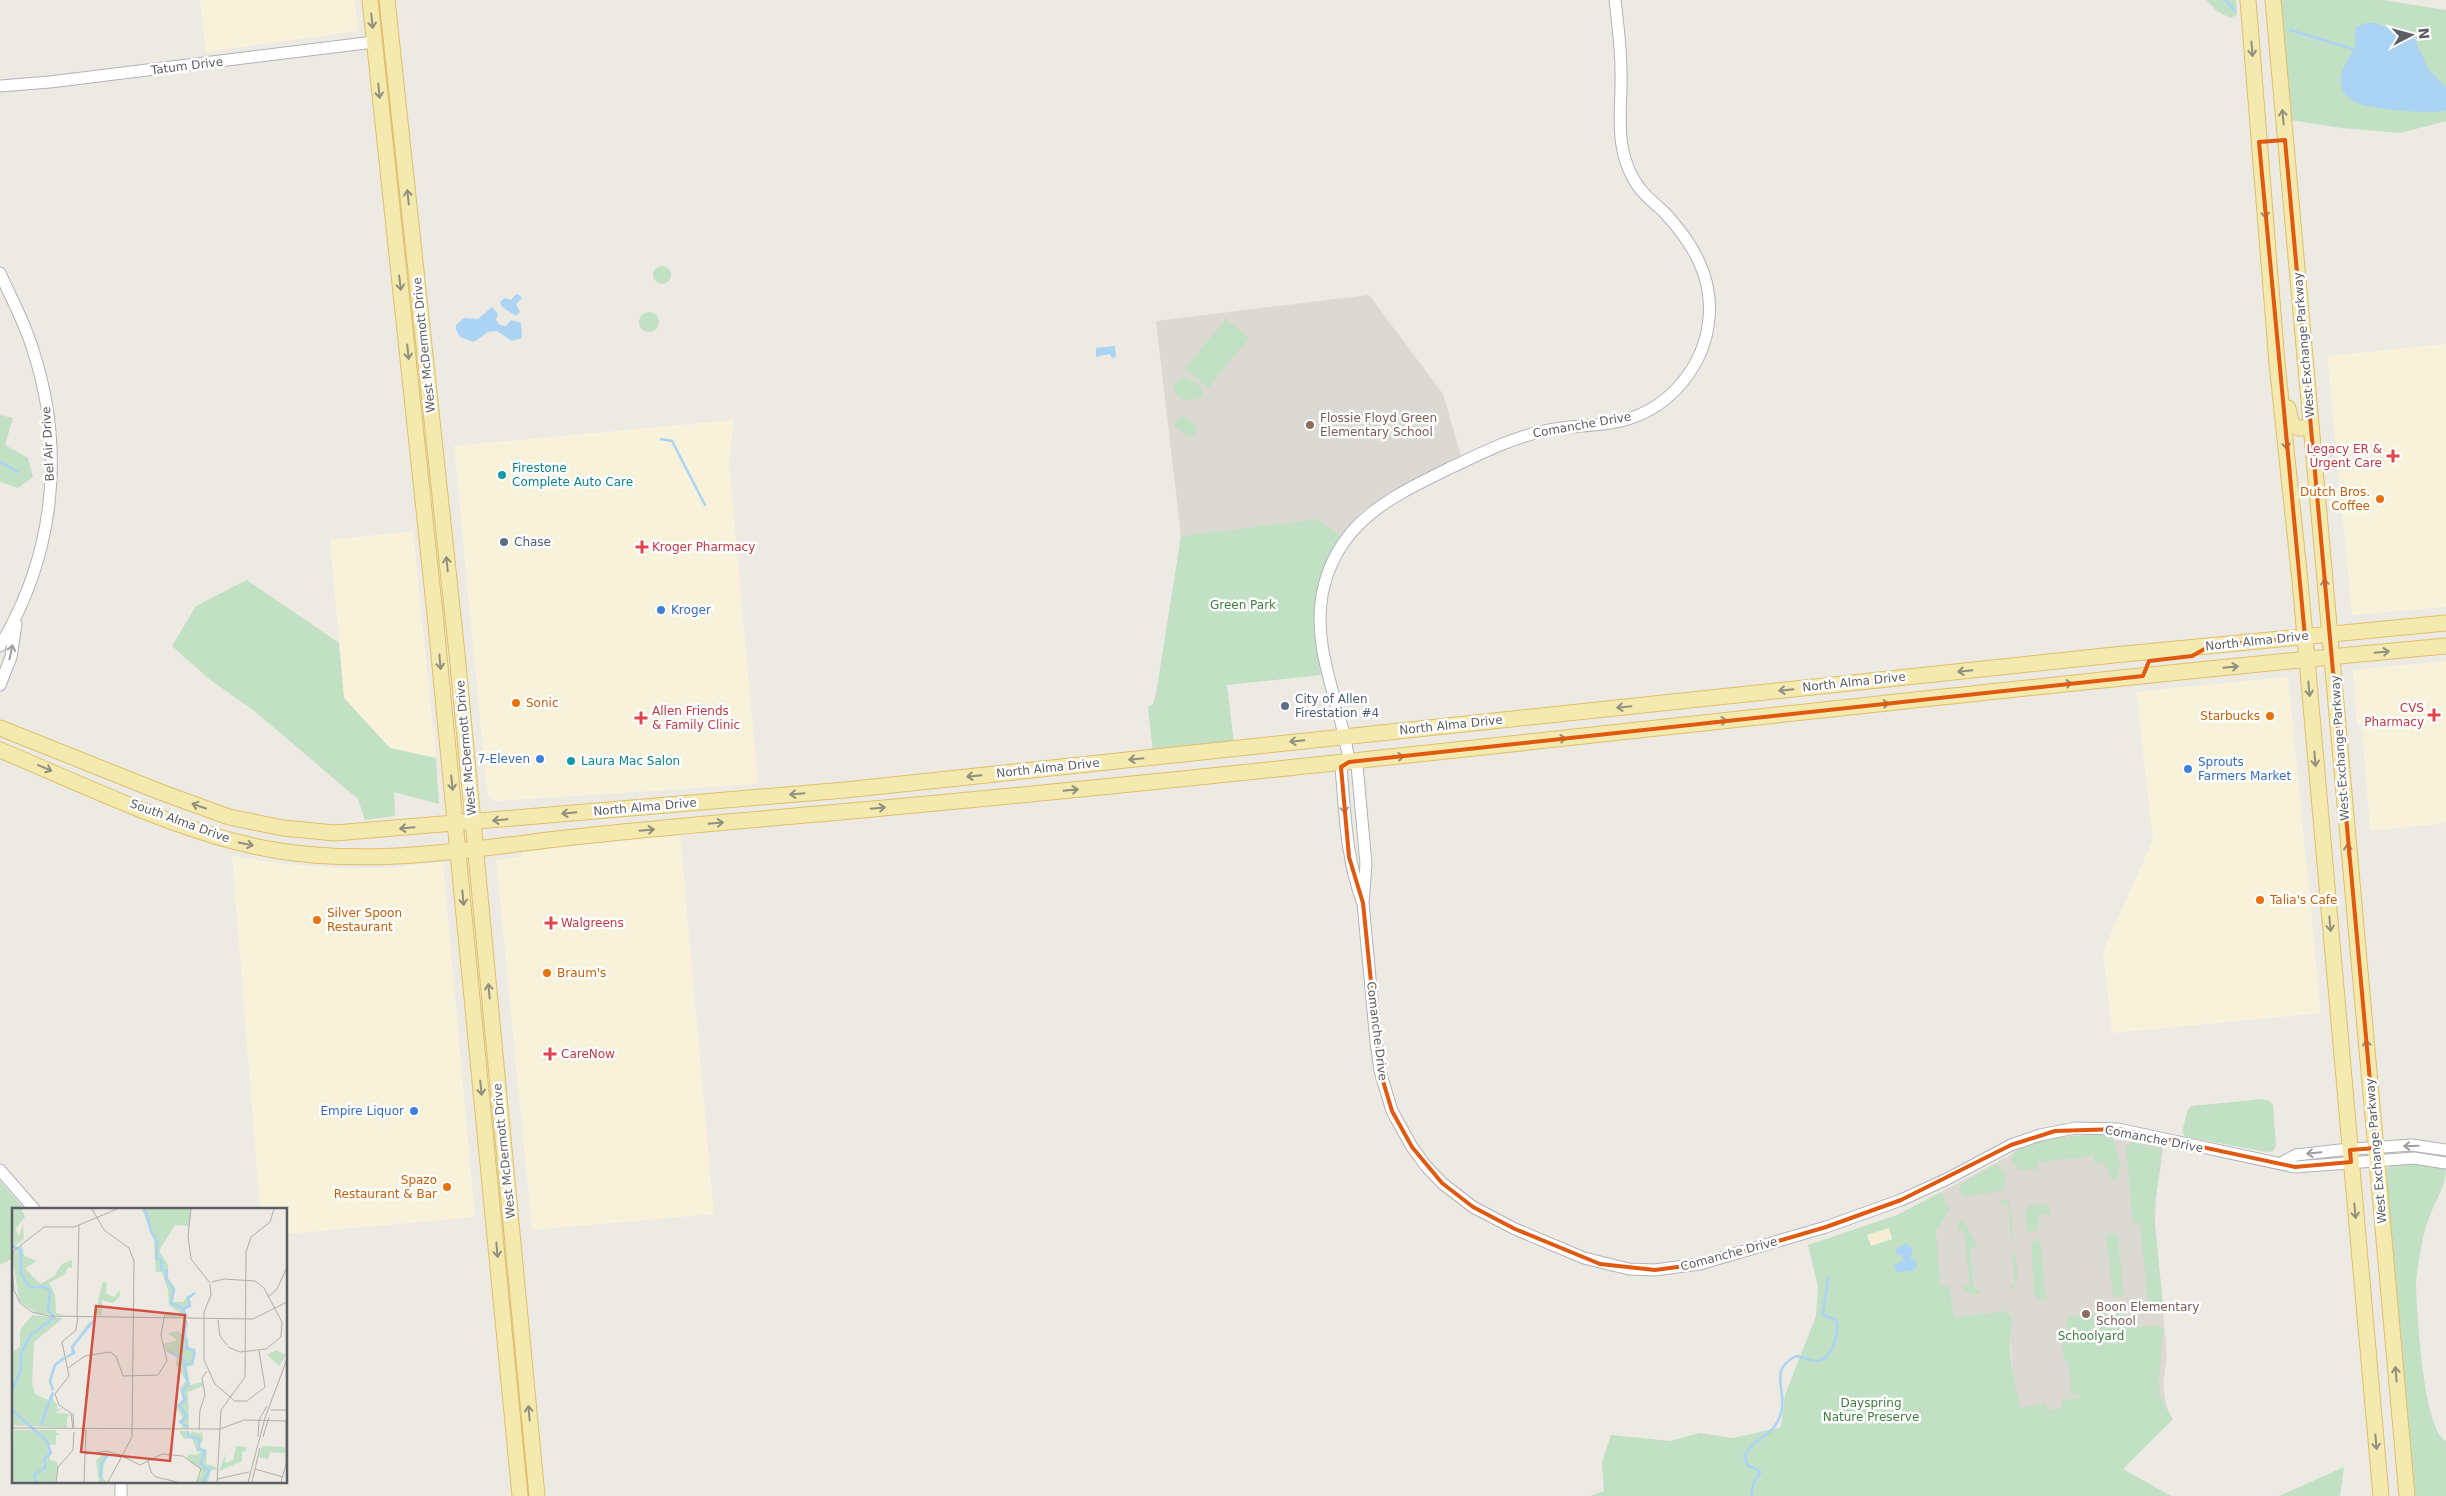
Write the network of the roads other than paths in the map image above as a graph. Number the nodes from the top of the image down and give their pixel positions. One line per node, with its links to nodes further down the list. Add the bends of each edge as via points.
1 (370, 0): 7 (main road, West McDermott Drive, one-way to 7)
2 (387, 0): 6 (main road, West McDermott Drive)
3 (1615, 0): 28 (street, Comanche Drive, via 1620,38 1622,151 1633,179 1685,235 1703,270 1709,318 1702,348 1692,369 1676,389 1647,411 1626,420 1545,430 1499,445 1390,498 1358,525 1332,563 1322,596 1320,617 1322,649)
4 (2248, 0): 10 (main road, West Exchange Parkway, one-way to 10)
5 (2273, 0): 9 (main road, West Exchange Parkway, one-way to 5)
6 (391, 38): 7 (main road); 14 (main road, West McDermott Drive, one-way to 6)
7 (374, 42): 8 (street, Tatum Drive); 15 (main road, West McDermott Drive, one-way to 15)
8 (0, 86)
9 (2285, 140): 10 (main road); 13 (main road, West Exchange Parkway)
10 (2259, 142): 12 (main road, West Exchange Parkway, one-way to 12)
11 (0, 274): 16 (street, Bel Air Drive, via 32,348 46,403 51,448 45,532 29,591)
12 (2276, 343): 13 (main road, via 2292,424 2298,428); 19 (main road, West Exchange Parkway, one-way to 19)
13 (2311, 428): 18 (main road, West Exchange Parkway, one-way to 13)
14 (452, 612): 15 (main road); 33 (main road, West McDermott Drive)
15 (435, 614): 34 (main road, West McDermott Drive, one-way to 34)
16 (17, 618): 20 (street, Bel Air Drive); 26 (street, Bel Air Drive, one-way to 16, via 11,657)
17 (2446, 623): 18 (main road, North Alma Drive)
18 (2330, 634): 19 (main road, North Alma Drive); 23 (main road, West Exchange Parkway)
19 (2305, 636): 21 (main road, North Alma Drive); 24 (main road, West Exchange Parkway)
20 (0, 646)
21 (2210, 646): 25 (main road, via 2192,656 2149,661 2143,668); 28 (main road, North Alma Drive, one-way to 28)
22 (2446, 646): 23 (main road, North Alma Drive, one-way to 22)
23 (2333, 656): 24 (main road, North Alma Drive); 41 (main road, West Exchange Parkway, one-way to 23)
24 (2306, 659): 25 (main road, North Alma Drive, one-way to 24); 39 (main road, West Exchange Parkway, one-way to 39)
25 (2143, 676): 30 (main road, North Alma Drive, one-way to 25)
26 (0, 685)
27 (0, 728): 34 (main road, South Alma Drive, one-way to 27, via 335,833 283,828 229,817)
28 (1346, 736): 30 (street, Comanche Drive); 31 (main road, North Alma Drive, one-way to 31)
29 (0, 750): 38 (main road, South Alma Drive, one-way to 38, via 223,839 281,852 380,856)
30 (1349, 762): 32 (main road, North Alma Drive, one-way to 30); 35 (street, Comanche Drive, via 1357,765); 36 (street, Comanche Drive, one-way to 36, via 1340,767)
31 (845, 790): 32 (main road); 33 (main road, North Alma Drive, one-way to 33)
32 (848, 811): 37 (main road, North Alma Drive, one-way to 32)
33 (473, 822): 34 (main road, North Alma Drive); 37 (main road, West McDermott Drive)
34 (456, 824): 38 (main road, West McDermott Drive)
35 (1363, 831): 36 (street); 40 (street, Comanche Drive, via 1366,864)
36 (1346, 833): 40 (street, Comanche Drive, via 1353,876)
37 (475, 848): 38 (main road, North Alma Drive); 43 (main road, West McDermott Drive, one-way to 37)
38 (458, 850): 42 (main road, West McDermott Drive, one-way to 42)
39 (2326, 876): 41 (main road, via 2335,876 2342,884 2353,973); 46 (main road, West Exchange Parkway, one-way to 46)
40 (1363, 903): 46 (street, Comanche Drive, via 1380,1071 1392,1111 1412,1147 1442,1183 1473,1207 1515,1229 1600,1264 1655,1270 1700,1264 1826,1227 1901,1200 2011,1145 2055,1131 2118,1129 2281,1163 2296,1155)
41 (2363, 1012): 45 (main road, West Exchange Parkway, one-way to 41)
42 (476, 1039): 43 (main road); 50 (main road, West McDermott Drive, one-way to 50)
43 (494, 1040): 49 (main road, West McDermott Drive)
44 (2446, 1150): 45 (street, Comanche Drive, one-way to 45, via 2426,1146)
45 (2377, 1154): 46 (street, Comanche Drive); 47 (street, Comanche Drive); 53 (main road, West Exchange Parkway, one-way to 45)
46 (2350, 1156): 52 (main road, West Exchange Parkway, one-way to 52)
47 (2446, 1163)
48 (0, 1170): 51 (street)
49 (509, 1200): 50 (main road); 54 (main road, West McDermott Drive, one-way to 49)
50 (492, 1201): 55 (main road, West McDermott Drive, one-way to 55)
51 (33, 1208)
52 (2364, 1303): 53 (main road, via 2374,1324 2383,1415 2388,1420); 58 (main road, West Exchange Parkway, one-way to 58)
53 (2400, 1415): 59 (main road, West Exchange Parkway)
54 (531, 1438): 55 (main road); 57 (main road, West McDermott Drive)
55 (514, 1439): 56 (main road, West McDermott Drive)
56 (520, 1496)
57 (537, 1496)
58 (2381, 1496)
59 (2407, 1496)

